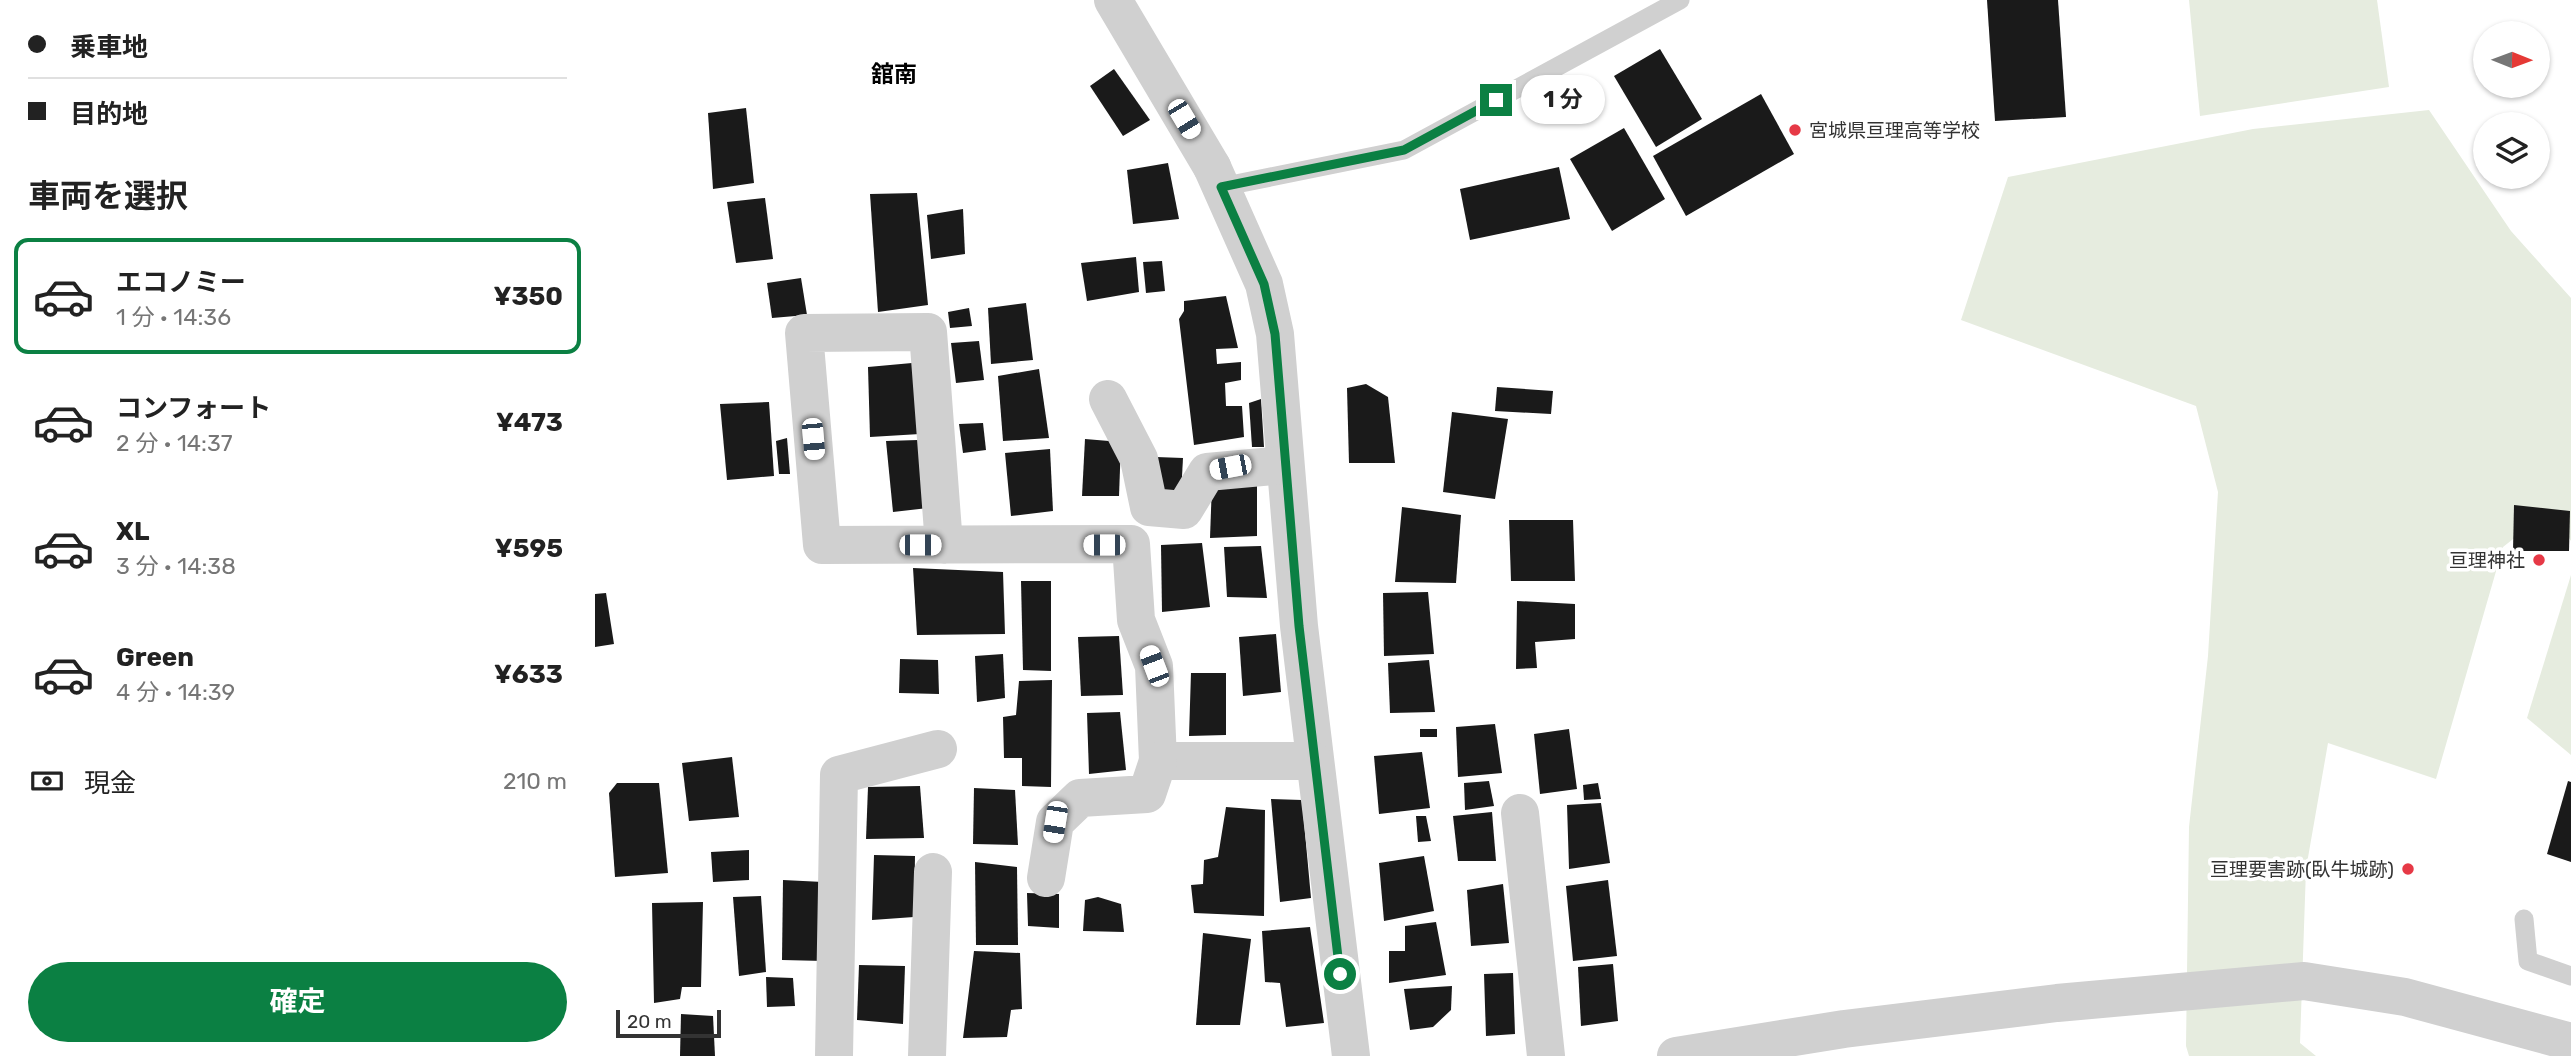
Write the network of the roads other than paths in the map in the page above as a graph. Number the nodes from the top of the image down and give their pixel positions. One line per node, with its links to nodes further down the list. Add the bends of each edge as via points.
1 (1113, 0): 3 (street)
2 (1680, 0): 3 (lane, via 1404,150)
3 (1216, 177): 5 (street, via 1264,284 1275,334)
4 (1108, 398): 5 (street, via 1139,458 1149,507 1185,510 1207,472)
5 (1285, 465): 9 (street)
6 (944, 545): 6 (street, via 822,545 804,333 928,332); 8 (street, via 1131,544 1136,620 1154,666)
7 (938, 748): 16 (street, via 839,775)
8 (1158, 761): 9 (street); 12 (street, via 1147,794 1080,798 1055,822)
9 (1314, 761): 18 (street)
10 (1520, 813): 19 (street)
11 (933, 873): 17 (street)
12 (1046, 878)
13 (2524, 919): 14 (lane, via 2528,961)
14 (2571, 976)
15 (2571, 1042): 20 (street, via 2405,997 2304,981 2057,1003 1844,1029)
16 (834, 1056)
17 (927, 1056)
18 (1351, 1056)
19 (1546, 1056)
20 (1677, 1056)

